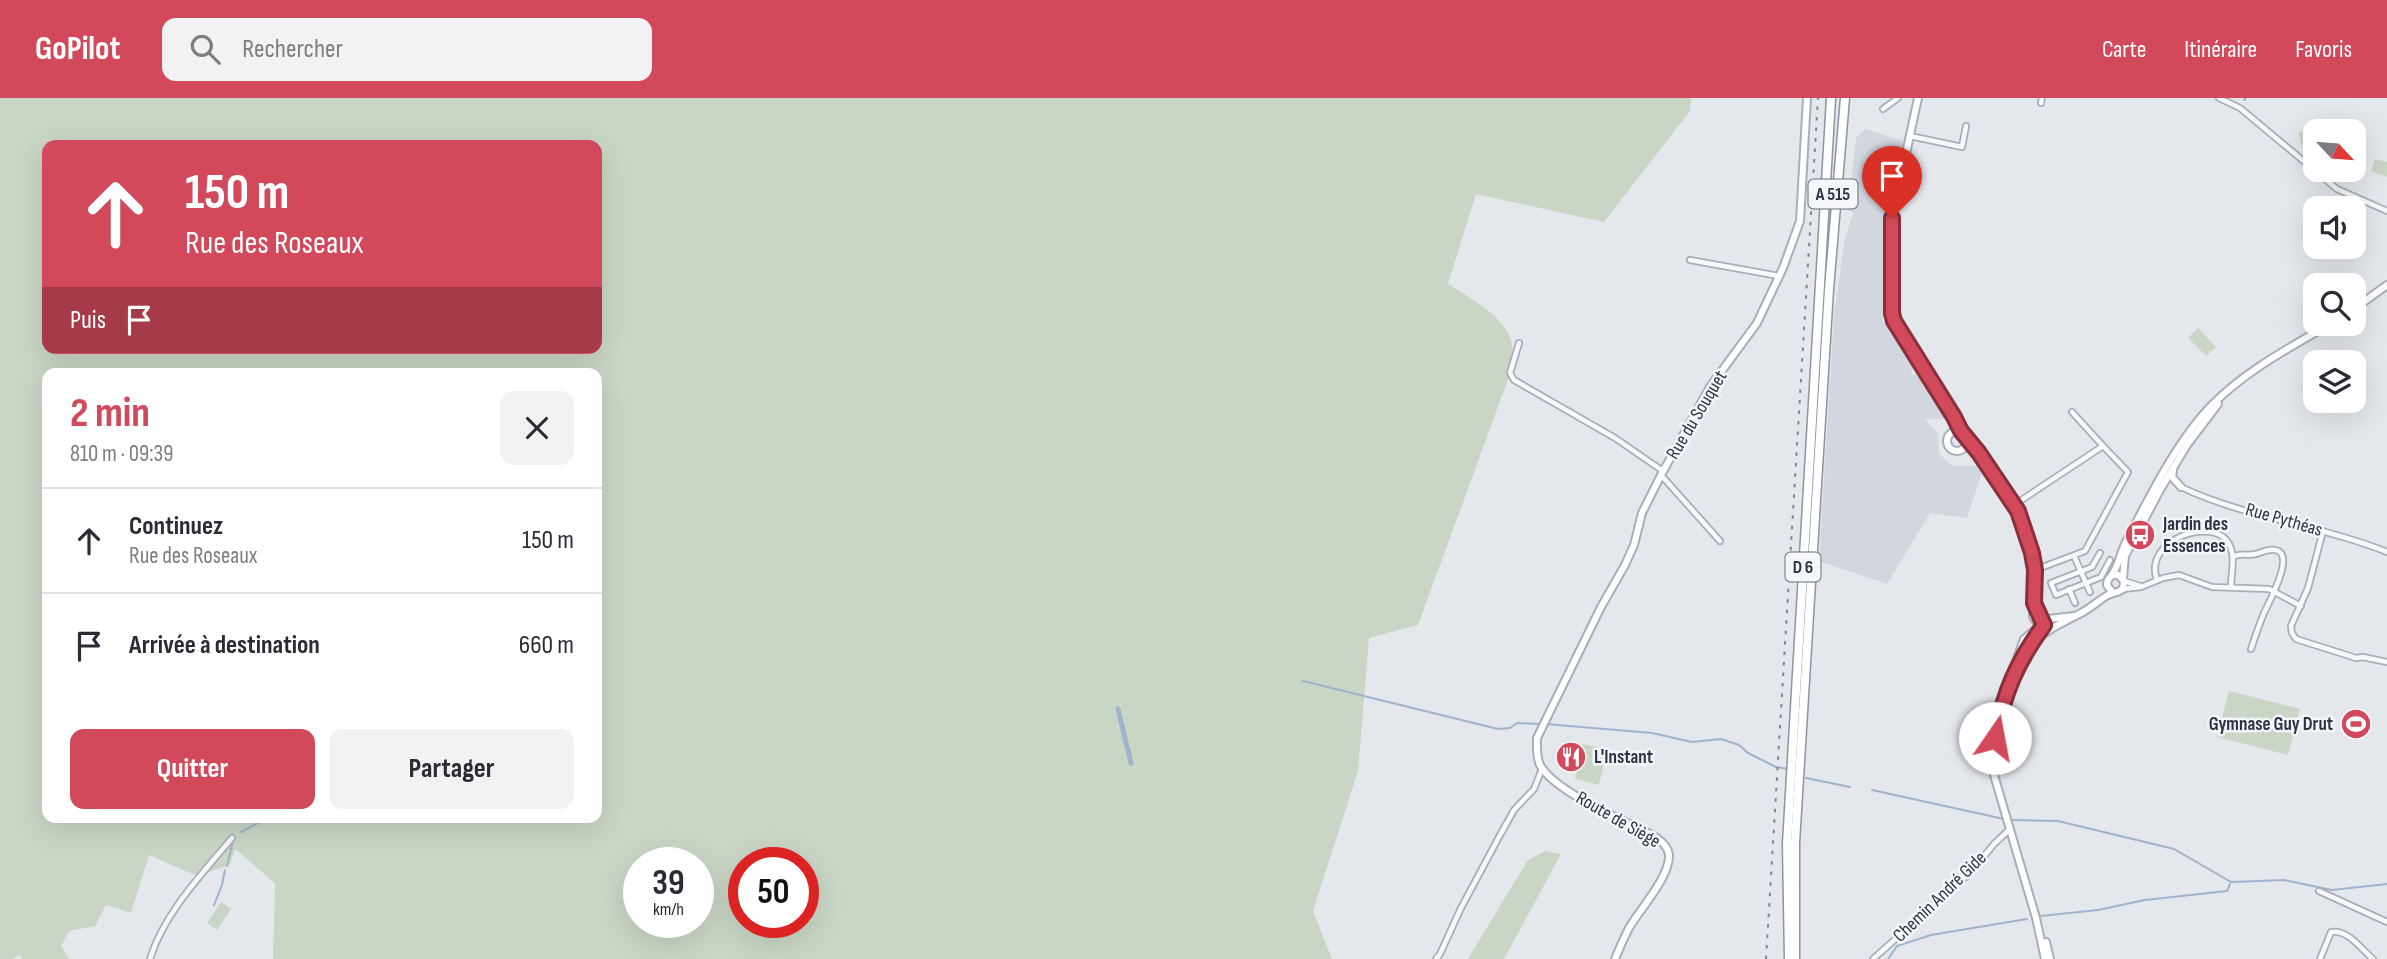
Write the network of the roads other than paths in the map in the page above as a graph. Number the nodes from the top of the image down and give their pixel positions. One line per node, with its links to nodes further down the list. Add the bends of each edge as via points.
1 (1807, 98): 13 (street, Rue du Souquet, via 1800,221)
2 (1829, 98): 10 (highway, A 515)
3 (1842, 98): 68 (highway, D 6, via 1795,843)
4 (1898, 98): 7 (street)
5 (1918, 98): 9 (street)
6 (2219, 98): 11 (street, via 2240,108 2337,189)
7 (1884, 109)
8 (1966, 126): 9 (street, via 1962,147)
9 (1910, 136): 19 (street, via 1892,218 1892,313)
10 (1826, 175): 67 (highway, D 6, via 1787,844)
11 (2387, 211)
12 (1690, 260): 13 (street)
13 (1779, 276): 23 (street, Rue du Souquet, via 1757,323 1710,387)
14 (2387, 285): 15 (street)
15 (2366, 300)
16 (2310, 336): 22 (street, via 2263,365 2214,409)
17 (1519, 342): 23 (street, via 1510,373 1514,380 1615,438)
18 (2072, 412): 21 (street)
19 (1958, 431): 20 (street, via 1966,435); 20 (street, via 1947,439 1948,446 1956,452)
20 (1967, 444): 26 (street)
21 (2103, 446): 26 (street); 31 (street, via 2128,472 2085,551)
22 (2172, 465): 24 (street); 25 (street, via 2172,477); 36 (street)
23 (1662, 473): 28 (street); 58 (street, Rue du Souquet, via 1642,513 1625,565 1537,738 1536,753)
24 (2169, 483): 25 (street); 37 (street, via 2125,556)
25 (2181, 486): 27 (street, Rue Pythéas)
26 (2014, 505): 34 (street)
27 (2323, 531): 29 (street, Rue Pythéas); 50 (street)
28 (1720, 541)
29 (2387, 552)
30 (2100, 554): 35 (street, via 2092,567)
31 (2074, 556): 34 (street); 35 (street)
32 (2232, 557): 38 (street, via 2229,542 2222,536 2207,531 2191,534 2159,552 2154,565); 42 (street); 46 (street, via 2269,550 2280,554 2283,563)
33 (2110, 560): 39 (street, via 2101,577)
34 (2035, 570): 52 (street, via 2033,617)
35 (2080, 571): 39 (street); 43 (street, via 2051,583 2056,595)
36 (2112, 575): 37 (street); 40 (street)
37 (2124, 579): 41 (street); 44 (street)
38 (2157, 580): 41 (street); 42 (street, via 2179,575 2212,587)
39 (2085, 582): 43 (street); 47 (street)
40 (2107, 585): 45 (street); 49 (street)
41 (2141, 587): 44 (street)
42 (2231, 587): 46 (street, via 2264,587)
43 (2069, 589): 48 (street)
44 (2123, 589): 45 (street)
45 (2112, 592): 49 (street)
46 (2276, 592): 50 (street); 55 (street)
47 (2090, 593)
48 (2075, 603)
49 (2094, 604): 51 (street)
50 (2301, 606): 56 (street, via 2291,626 2296,639)
51 (2075, 616): 52 (street, via 2048,618); 53 (street)
52 (2042, 625): 53 (street); 54 (street); 57 (street, via 2024,639)
53 (2051, 627): 54 (street)
54 (2033, 641): 57 (street)
55 (2251, 649)
56 (2387, 663)
57 (2003, 699): 59 (street, via 1994,775)
58 (1543, 768): 65 (street, via 1534,789 1499,836); 66 (street, Route de Siège, via 1566,790 1662,841 1669,851 1661,878)
59 (2007, 825): 62 (street); 69 (street, Chemin André Gide, via 1971,872)
60 (232, 838): 64 (street, via 163,928)
61 (2319, 891): 63 (street)
62 (2036, 918): 70 (street); 70 (street)
63 (2387, 922)
64 (150, 959)
65 (1436, 959)
66 (1615, 959)
67 (1788, 959)
68 (1794, 959)
69 (1873, 959)
70 (2048, 959)
71 (2320, 959): 72 (street, via 2332,932 2338,930)
72 (2372, 959)

